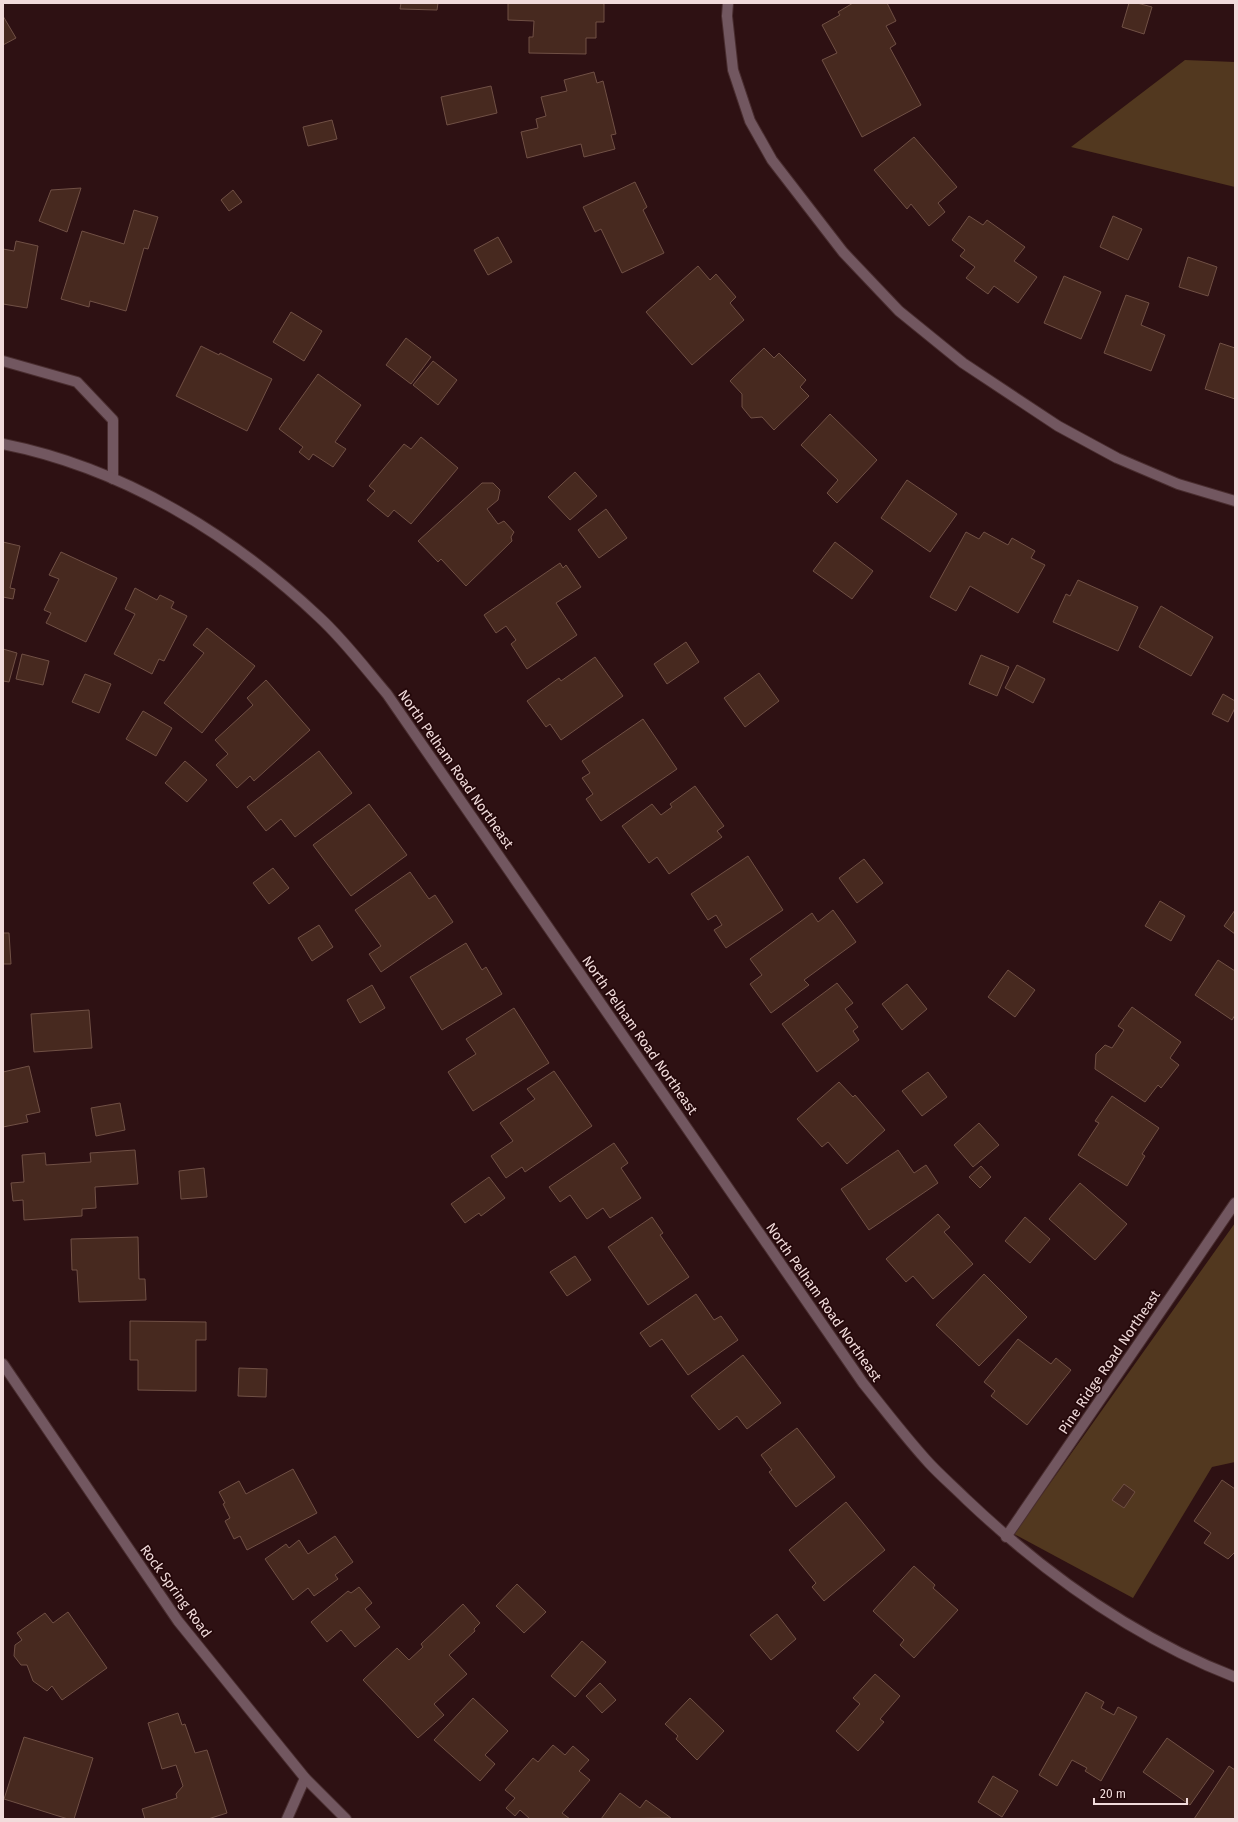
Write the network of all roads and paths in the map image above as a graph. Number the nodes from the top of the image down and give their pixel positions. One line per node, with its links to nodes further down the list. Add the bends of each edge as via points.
1 (728, 3): 5 (street, via 733,70 754,128 772,160 843,252 899,311 962,363 1058,426 1117,458 1178,484)
2 (3, 361): 4 (street, via 77,382 103,409 113,420)
3 (3, 444): 4 (street, North Pelham Road Northeast, via 28,449 101,472)
4 (114, 479): 8 (street, North Pelham Road Northeast, via 179,510 243,552 320,618 388,694 863,1384 929,1463)
5 (1235, 502)
6 (1235, 1203): 8 (street, Pine Ridge Road Northeast)
7 (3, 1364): 10 (street, Rock Spring Road, via 178,1621)
8 (1006, 1537): 9 (street, North Pelham Road Northeast, via 1072,1588 1144,1634)
9 (1235, 1677)
10 (305, 1778): 11 (street); 12 (street, Rock Spring Road)
11 (287, 1819)
12 (346, 1819)

